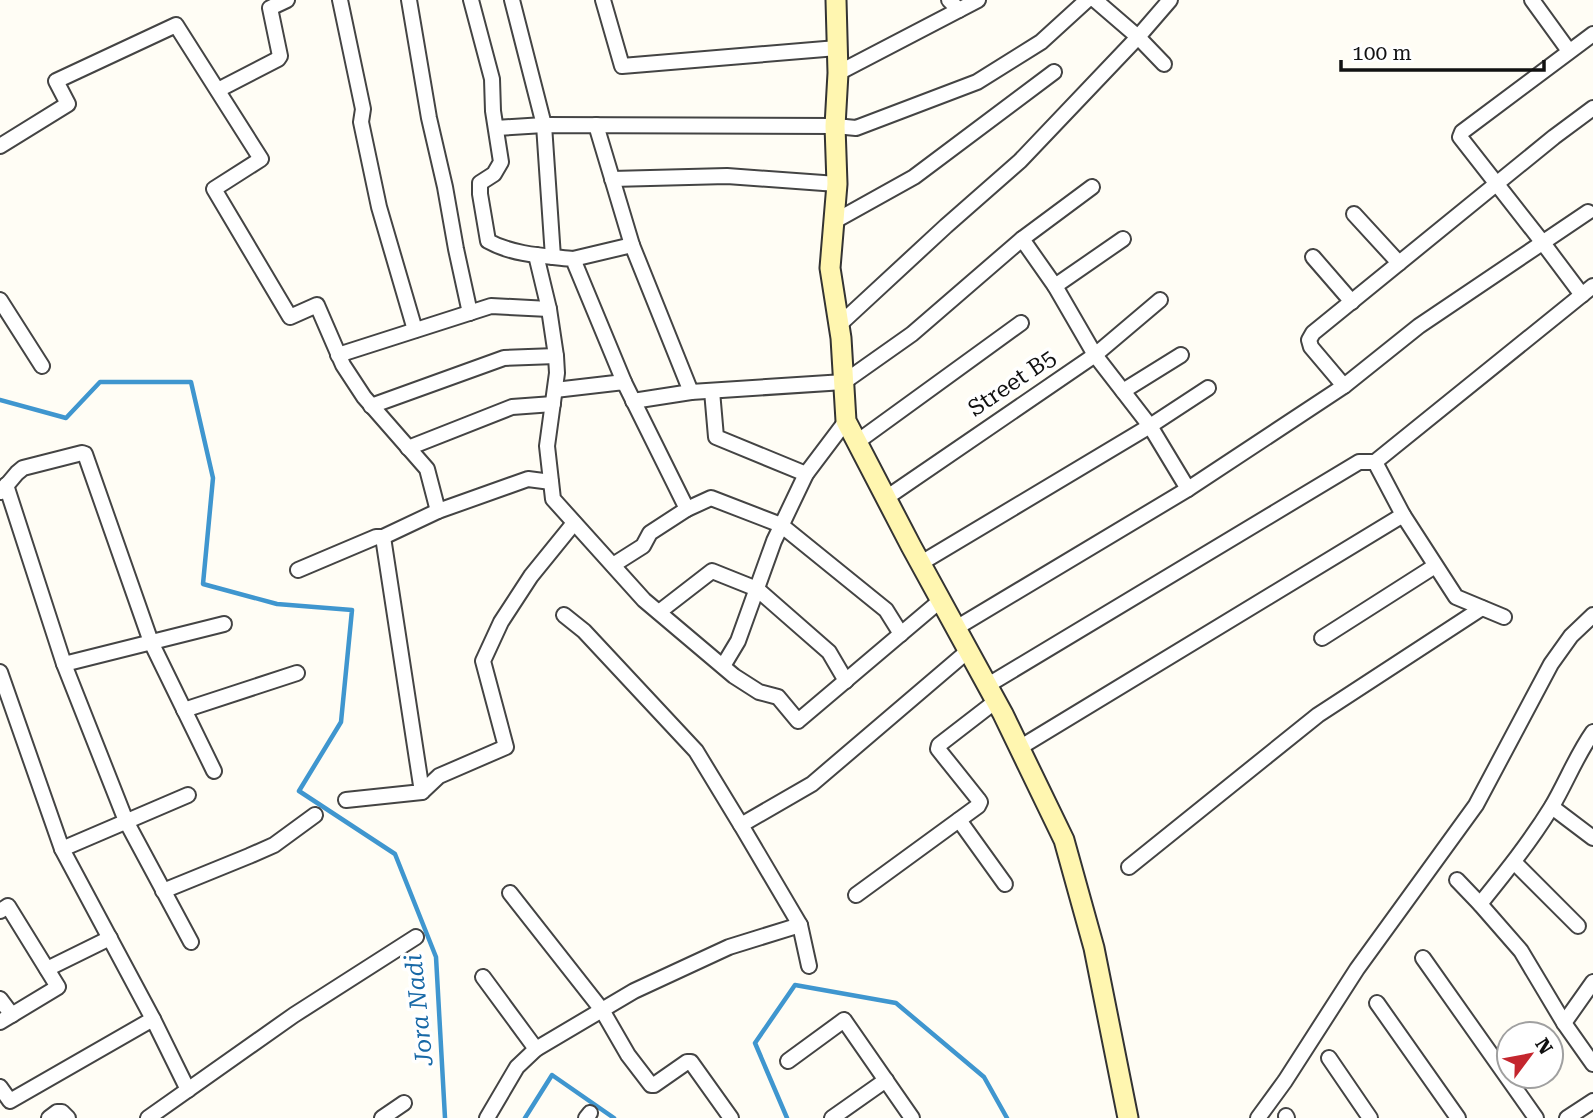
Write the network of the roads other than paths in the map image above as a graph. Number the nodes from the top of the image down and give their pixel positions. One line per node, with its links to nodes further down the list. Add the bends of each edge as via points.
1 (287, 0): 21 (street, via 270,8 278,59)
2 (340, 0): 53 (street, via 379,207)
3 (409, 0): 50 (street)
4 (471, 0): 26 (street, via 492,79)
5 (512, 0): 23 (street)
6 (603, 0): 16 (street, via 622,66)
7 (836, 0): 16 (street)
8 (978, 0): 13 (street)
9 (1087, 0): 25 (street, via 1041,42 977,82 856,128)
10 (1095, 0): 15 (street)
11 (1170, 0): 15 (street)
12 (1532, 0): 17 (street)
13 (954, 5): 20 (street)
14 (1593, 33): 17 (street)
15 (1138, 37): 18 (street); 52 (street, via 1020,161)
16 (837, 48): 20 (street)
17 (1569, 51): 30 (street, via 1462,132 1460,137)
18 (1164, 64)
19 (1054, 72): 34 (street, via 914,177)
20 (838, 73): 25 (street)
21 (218, 90): 27 (street, via 176,25 56,80 68,104); 54 (street, via 261,159 214,189 290,317 317,305)
22 (1593, 108): 30 (street)
23 (544, 125): 24 (street); 26 (street); 40 (street)
24 (596, 125): 25 (street); 28 (street)
25 (835, 126): 29 (street)
26 (496, 128): 39 (street, via 501,162 494,174 480,183 488,241)
27 (0, 146)
28 (612, 179): 29 (street, via 727,176); 38 (street)
29 (837, 184): 34 (street)
30 (1497, 184): 37 (street); 43 (street)
31 (1091, 187): 35 (street)
32 (1588, 212): 37 (street)
33 (1354, 214): 43 (street)
34 (835, 221): 52 (street, via 830,268)
35 (1022, 239): 44 (street); 60 (street, via 912,334)
36 (1123, 239): 44 (street)
37 (1543, 243): 45 (street); 61 (street, via 1419,326)
38 (632, 245): 42 (street); 65 (street)
39 (536, 255): 40 (street); 49 (street)
40 (553, 257): 42 (street)
41 (1312, 257): 48 (street)
42 (573, 259): 59 (street)
43 (1399, 263): 48 (street)
44 (1055, 286): 56 (street)
45 (1587, 291): 73 (street)
46 (0, 300): 58 (street)
47 (1160, 300): 56 (street, Street B5)
48 (1352, 302): 61 (street, via 1309,340)
49 (549, 309): 50 (street, via 491,306); 55 (street)
50 (470, 313): 53 (street)
51 (1021, 323): 71 (street)
52 (839, 325): 60 (street)
53 (415, 330): 54 (street)
54 (338, 355): 68 (street)
55 (556, 355): 66 (street); 68 (street, via 503,358)
56 (1095, 355): 64 (street); 78 (street, Street B5)
57 (1181, 355): 64 (street)
58 (42, 366)
59 (624, 382): 66 (street); 67 (street)
60 (844, 382): 63 (street); 69 (street)
61 (1344, 386): 77 (street)
62 (1208, 388): 70 (street)
63 (712, 391): 65 (street); 74 (street, via 716,438)
64 (1123, 391): 70 (street)
65 (691, 392): 67 (street)
66 (554, 397): 72 (street, via 512,407); 75 (street, via 547,446)
67 (633, 401): 79 (street)
68 (371, 406): 72 (street)
69 (846, 421): 71 (street); 74 (street)
70 (1150, 426): 77 (street); 85 (street)
71 (857, 442): 78 (street)
72 (408, 448): 80 (street, via 427,469)
73 (1375, 462): 81 (street); 107 (street, via 1359,462)
74 (806, 474): 83 (street)
75 (551, 482): 80 (street, via 528,479); 82 (street, via 553,499)
76 (3, 489): 100 (street, via 23,468 85,454); 102 (street)
77 (1188, 489): 97 (street)
78 (886, 498): 85 (street)
79 (687, 509): 83 (street, via 710,498); 86 (street)
80 (438, 511): 84 (street)
81 (1403, 515): 87 (street); 110 (street)
82 (574, 523): 86 (street); 112 (street, via 531,576 483,661 506,747 439,776)
83 (781, 525): 89 (street); 98 (street, via 886,610)
84 (383, 537): 88 (street); 112 (street)
85 (921, 564): 90 (street)
86 (613, 565): 92 (street)
87 (1435, 566): 91 (street, via 1456,597); 99 (street)
88 (298, 569)
89 (757, 589): 92 (street, via 712,571); 103 (street, via 738,641); 106 (street, via 829,652)
90 (941, 600): 97 (street); 98 (street)
91 (1482, 608): 95 (street); 123 (street, via 1318,715)
92 (659, 612): 103 (street)
93 (564, 615): 119 (street, via 696,751)
94 (1593, 615): 167 (street, via 1551,664 1476,805 1357,969)
95 (1504, 617)
96 (224, 624): 100 (street)
97 (956, 628): 101 (street)
98 (901, 634): 106 (street)
99 (1322, 638)
100 (151, 642): 102 (street); 108 (street)
101 (969, 650): 107 (street); 119 (street, via 812,784)
102 (64, 664): 118 (street)
103 (723, 666): 106 (street, via 759,692 778,697 798,721)
104 (0, 672): 121 (street)
105 (297, 673): 108 (street)
106 (846, 681)
107 (992, 693): 110 (street); 117 (street, via 939,745 980,803)
108 (184, 710): 111 (street)
109 (1590, 743): 115 (street)
110 (1019, 748): 166 (street, via 1064,840 1094,948)
111 (214, 771)
112 (422, 792): 114 (street)
113 (188, 795): 118 (street)
114 (346, 800)
115 (1552, 807): 120 (street); 122 (street)
116 (315, 815): 126 (street, via 274,845)
117 (959, 820): 125 (street); 128 (street)
118 (126, 821): 121 (street); 126 (street)
119 (741, 825): 131 (street)
120 (1593, 838)
121 (62, 849): 134 (street)
122 (1514, 862): 129 (street); 132 (street)
123 (1129, 867)
124 (1457, 880): 129 (street)
125 (1005, 884)
126 (163, 891): 135 (street)
127 (510, 893): 143 (street)
128 (856, 895)
129 (1480, 904): 146 (street, via 1521,951)
130 (0, 911): 138 (street, via 8,906)
131 (800, 925): 137 (street); 143 (street, via 729,947)
132 (1578, 926)
133 (416, 937): 155 (street)
134 (110, 939): 138 (street); 145 (street)
135 (191, 942)
136 (1423, 958): 170 (street)
137 (809, 966)
138 (47, 969): 144 (street, via 58,987)
139 (483, 977): 149 (street)
140 (1593, 982): 147 (street)
141 (0, 999): 144 (street)
142 (1377, 1003): 169 (street)
143 (603, 1010): 149 (street); 163 (street, via 628,1055 651,1084 691,1062)
144 (6, 1018)
145 (153, 1019): 154 (street, via 10,1101); 155 (street)
146 (1562, 1020)
147 (1565, 1022)
148 (1565, 1024): 152 (street)
149 (536, 1049): 162 (street, via 517,1067)
150 (1329, 1058): 168 (street)
151 (788, 1061): 153 (street, via 844,1020)
152 (1593, 1064)
153 (886, 1080): 164 (street); 165 (street)
154 (0, 1087)
155 (188, 1090): 160 (street)
156 (1593, 1101): 171 (street)
157 (404, 1103): 161 (street)
158 (49, 1118): 159 (street, via 57,1112)
159 (68, 1118)
160 (148, 1118)
161 (382, 1118)
162 (487, 1118)
163 (731, 1118)
164 (832, 1118)
165 (912, 1118)
166 (1128, 1118)
167 (1258, 1118)
168 (1370, 1118)
169 (1458, 1118)
170 (1536, 1118)
171 (1567, 1118)

